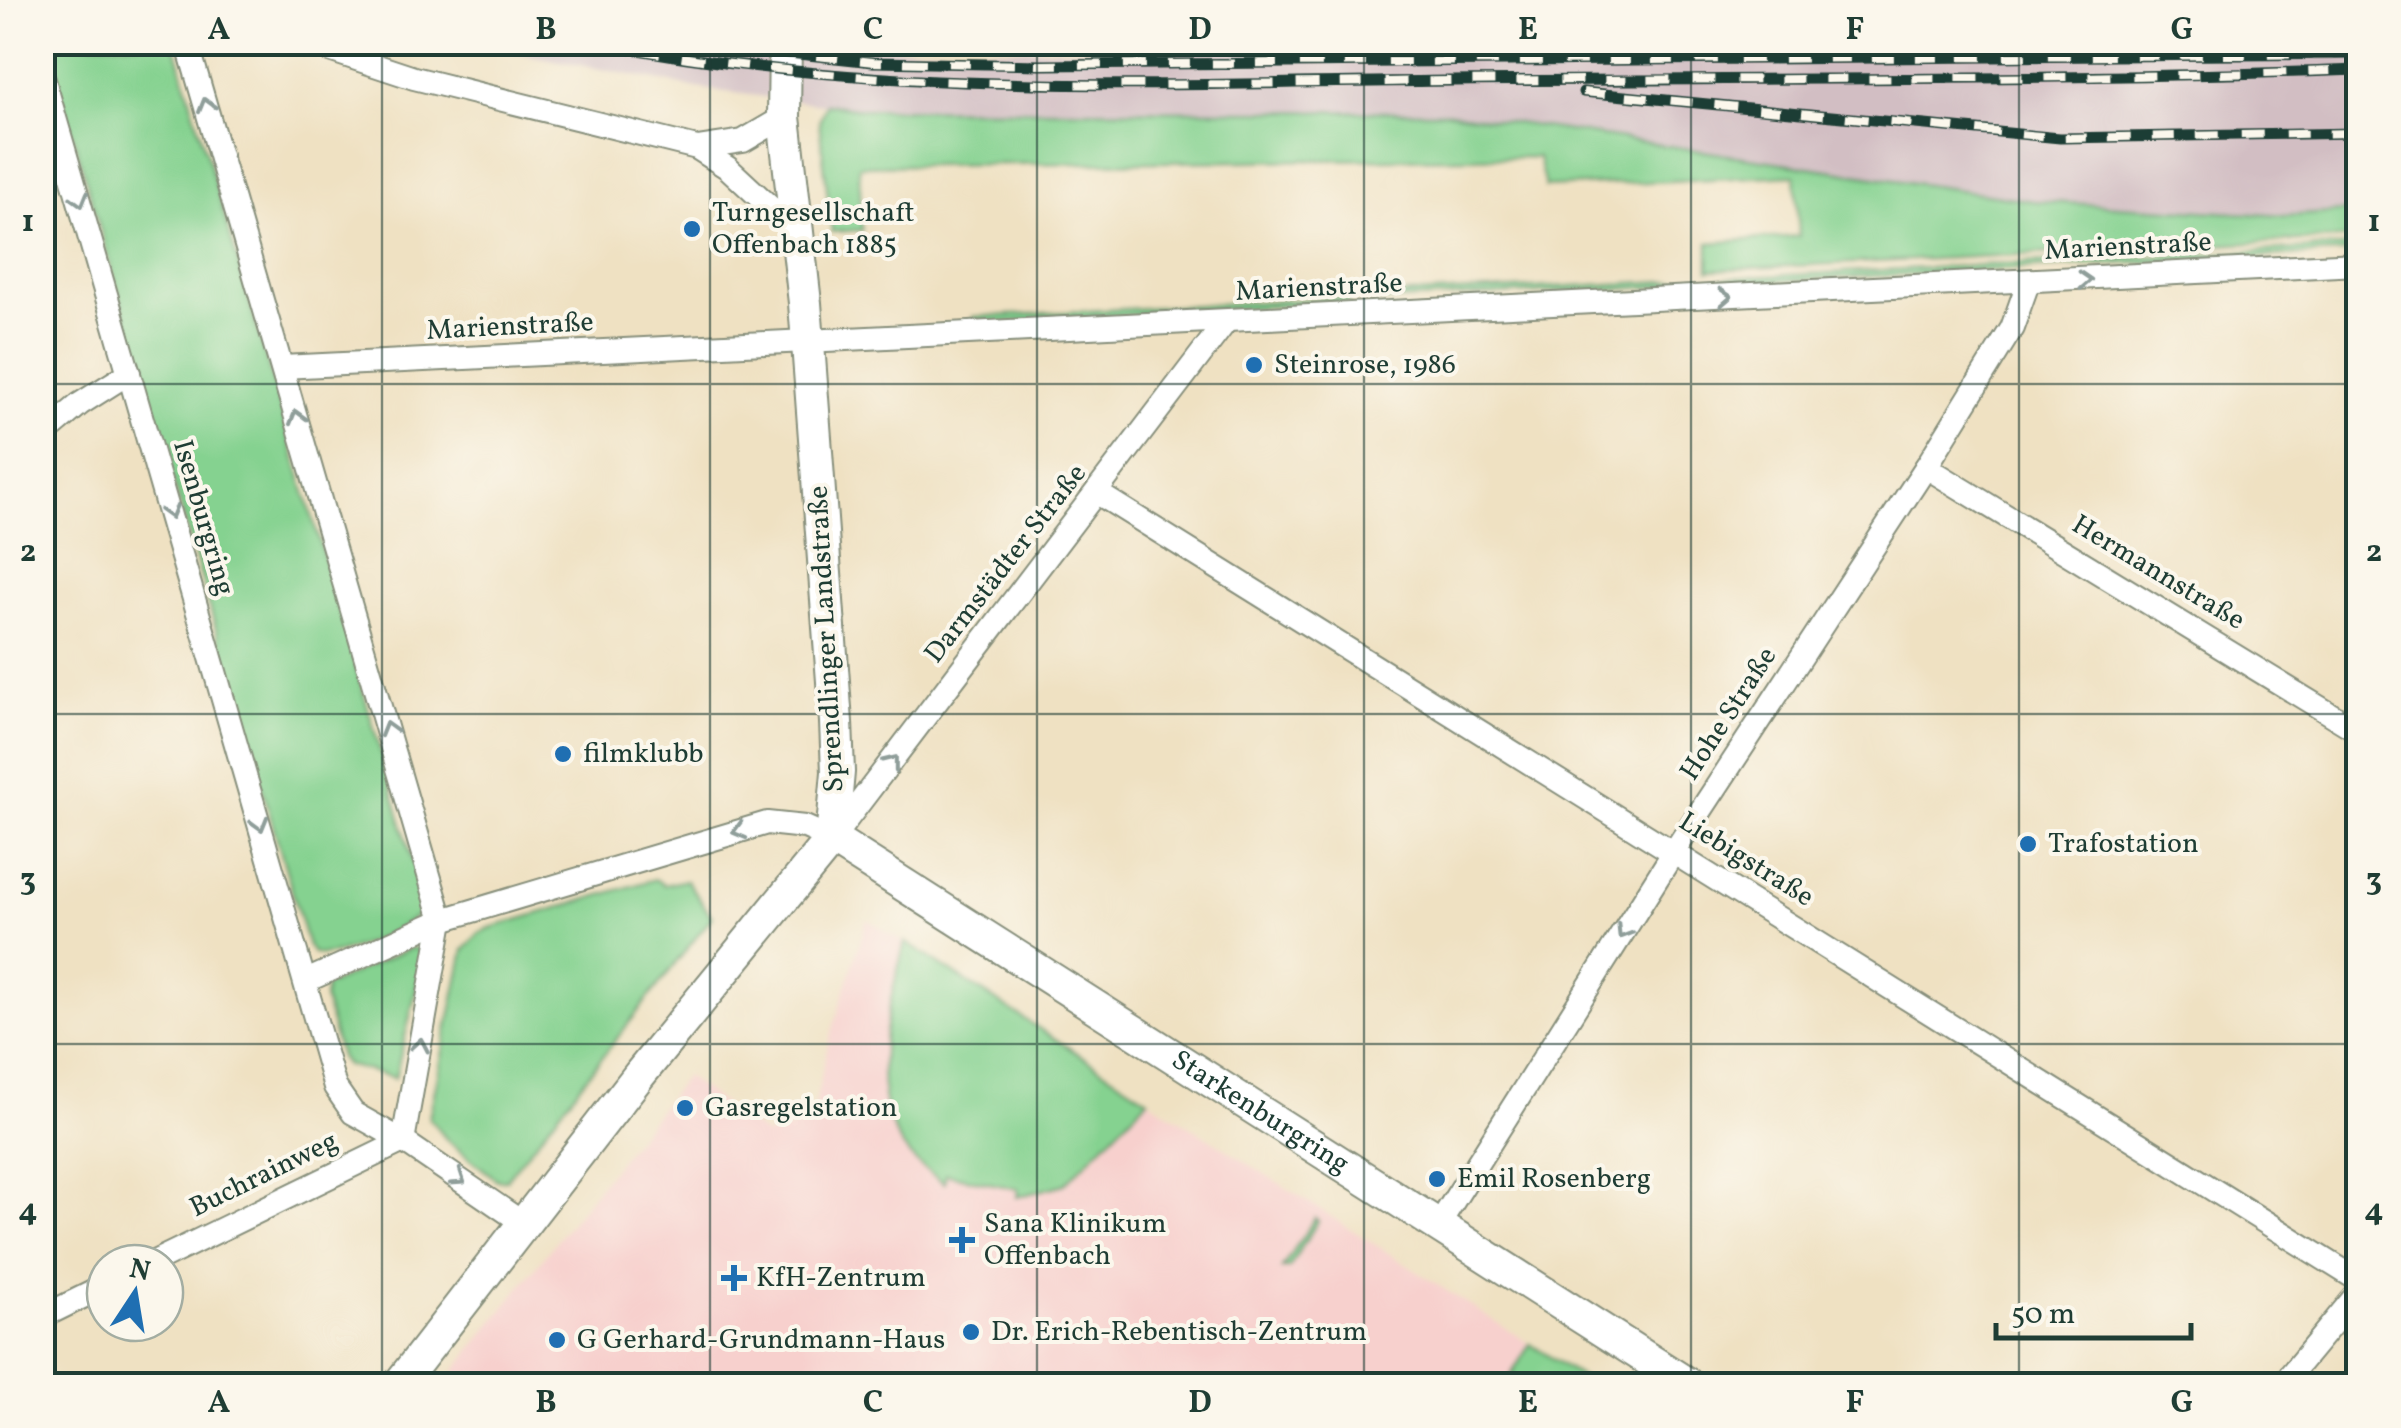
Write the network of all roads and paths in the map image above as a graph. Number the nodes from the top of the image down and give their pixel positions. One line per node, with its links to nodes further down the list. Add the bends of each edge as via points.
1 (305, 42): 7 (street, via 414,78)
2 (786, 42): 6 (main road, Sprendlinger Landstraße)
3 (807, 42): 6 (main road)
4 (190, 45): 13 (street, one-way to 4)
5 (42, 72): 14 (street, Isenburgring, one-way to 14)
6 (784, 104): 7 (street, via 743,141); 8 (main road, Sprendlinger Landstraße)
7 (698, 148): 8 (street)
8 (798, 233): 12 (main road, Sprendlinger Landstraße)
9 (2358, 264): 10 (street, Marienstraße, one-way to 9)
10 (2028, 284): 11 (street, Marienstraße, one-way to 10); 16 (street, Hohe Straße, via 2012,328)
11 (1224, 324): 12 (street, Marienstraße); 17 (street, Darmstädter Straße)
12 (808, 343): 13 (street, Marienstraße); 19 (main road, Sprendlinger Landstraße, via 838,772)
13 (282, 367): 21 (street, one-way to 13)
14 (129, 373): 15 (street); 22 (street, Isenburgring, one-way to 22)
15 (42, 436)
16 (1926, 468): 18 (street, Hermannstraße); 20 (street, Hohe Straße)
17 (1098, 494): 19 (street, Darmstädter Straße, one-way to 17); 20 (street, Liebigstraße)
18 (2358, 730)
19 (832, 839): 21 (street, one-way to 21, via 806,827 766,822); 24 (main road); 25 (main road, Starkenburgring)
20 (1676, 850): 25 (street, Hohe Straße, one-way to 25); 27 (street, Liebigstraße)
21 (442, 920): 22 (street); 23 (street, one-way to 21)
22 (306, 981): 23 (street, Isenburgring, via 340,1098 353,1114)
23 (403, 1141): 24 (street, Isenburgring, one-way to 24); 26 (street, Buchrainweg)
24 (523, 1222): 31 (main road)
25 (1439, 1224): 32 (main road, Starkenburgring)
26 (185, 1247)
27 (2358, 1280)
28 (2358, 1293): 33 (street)
29 (85, 1296): 30 (street)
30 (42, 1316)
31 (398, 1386)
32 (1690, 1386)
33 (2282, 1386)

